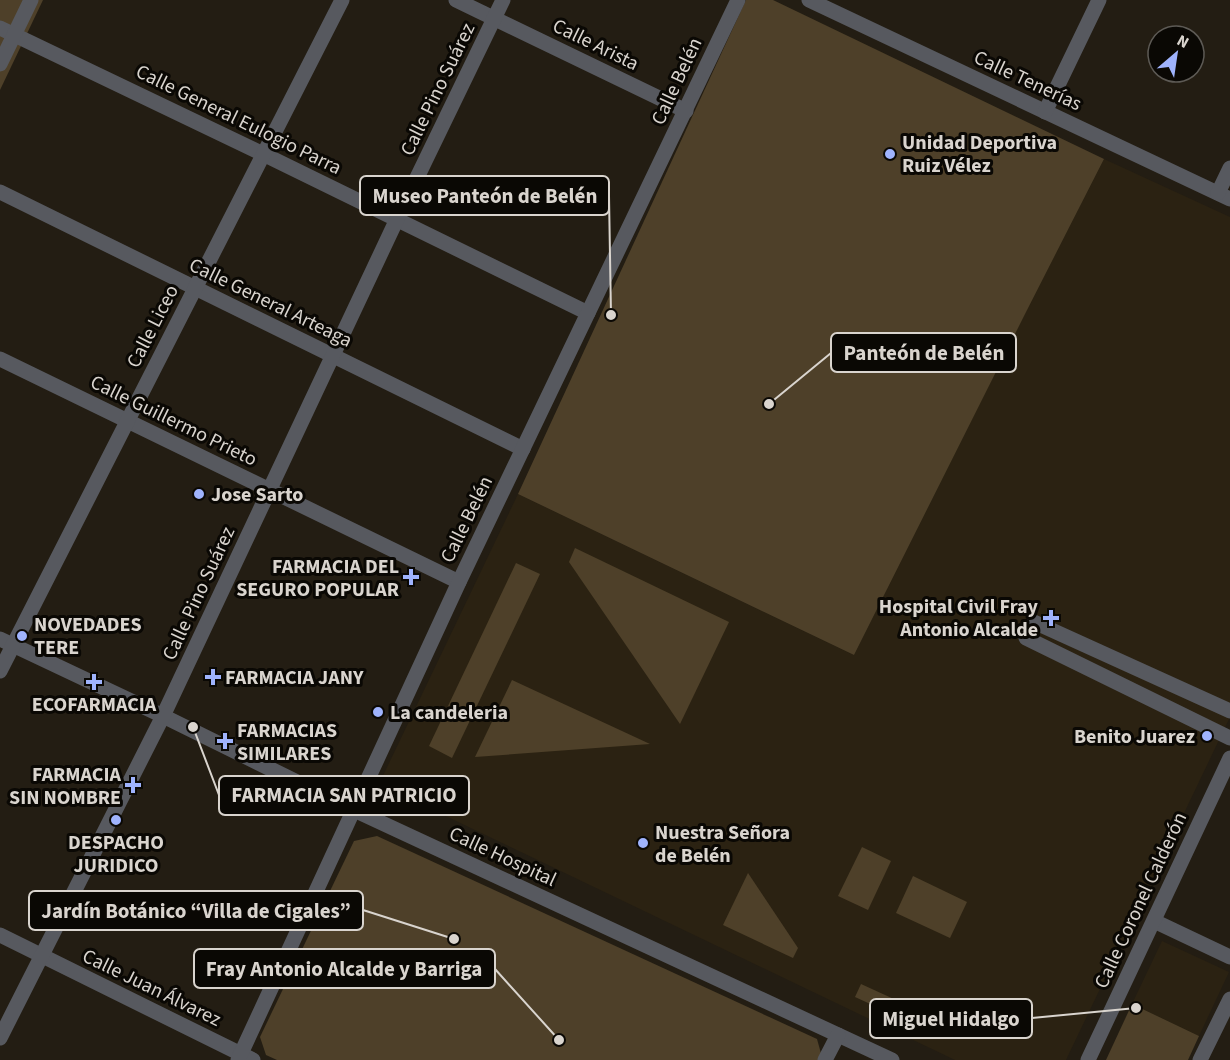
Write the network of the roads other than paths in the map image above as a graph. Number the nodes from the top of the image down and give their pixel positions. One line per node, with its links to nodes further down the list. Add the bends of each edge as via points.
1 (31, 0): 12 (street)
2 (342, 0): 16 (street, Calle Liceo)
3 (456, 0): 10 (street, Calle Arista)
4 (503, 0): 10 (street, Calle Pino Suárez)
5 (738, 0): 14 (street, Calle Belén)
6 (809, 0): 9 (street, Calle Tenerías)
7 (849, 0): 9 (street)
8 (1099, 0): 15 (street)
9 (842, 15): 15 (street, Calle Tenerías)
10 (494, 19): 14 (street, Calle Arista); 20 (street, Calle Pino Suárez)
11 (0, 28): 12 (street, Calle General Eulogio Parra)
12 (14, 35): 13 (street); 16 (street, Calle General Eulogio Parra)
13 (0, 64)
14 (686, 111): 22 (street, Calle Belén)
15 (1045, 112): 19 (street, Calle Tenerías)
16 (263, 154): 20 (street, Calle General Eulogio Parra); 21 (street, Calle Liceo)
17 (1230, 168): 19 (street)
18 (0, 192): 21 (street, Calle General Arteaga)
19 (1224, 196)
20 (397, 219): 22 (street, Calle General Eulogio Parra); 23 (street, Calle Pino Suárez)
21 (195, 288): 23 (street, Calle General Arteaga); 25 (street, Calle Liceo)
22 (588, 313): 26 (street, Calle Belén)
23 (333, 356): 26 (street, Calle General Arteaga); 27 (street, Calle Pino Suárez)
24 (0, 359): 25 (street, Calle Guillermo Prieto)
25 (128, 422): 27 (street, Calle Guillermo Prieto); 29 (street, Calle Liceo)
26 (523, 449): 28 (street, Calle Belén)
27 (270, 490): 28 (street, Calle Guillermo Prieto); 32 (street, Calle Pino Suárez)
28 (459, 582): 35 (street, Calle Belén)
29 (7, 642): 30 (street, Calle Liceo); 32 (street, Calle Hospital)
30 (0, 671)
31 (1230, 711): 33 (street, via 1034,622 1026,638)
32 (164, 716): 35 (street, Calle Hospital); 38 (street, Calle Pino Suárez)
33 (1230, 738)
34 (1230, 758): 36 (street, Calle Coronel Calderón)
35 (354, 810): 41 (street, Calle Hospital); 43 (street, Calle Belén)
36 (1154, 921): 39 (street); 46 (street, Calle Coronel Calderón)
37 (0, 935): 38 (street, Calle Juan Álvarez)
38 (40, 955): 42 (street, Calle Pino Suárez); 43 (street, Calle Juan Álvarez)
39 (1230, 957)
40 (1230, 999): 47 (street)
41 (838, 1035): 44 (street); 45 (street, Calle Hospital)
42 (0, 1038)
43 (244, 1058)
44 (825, 1060)
45 (892, 1060)
46 (1089, 1060)
47 (1200, 1060)

